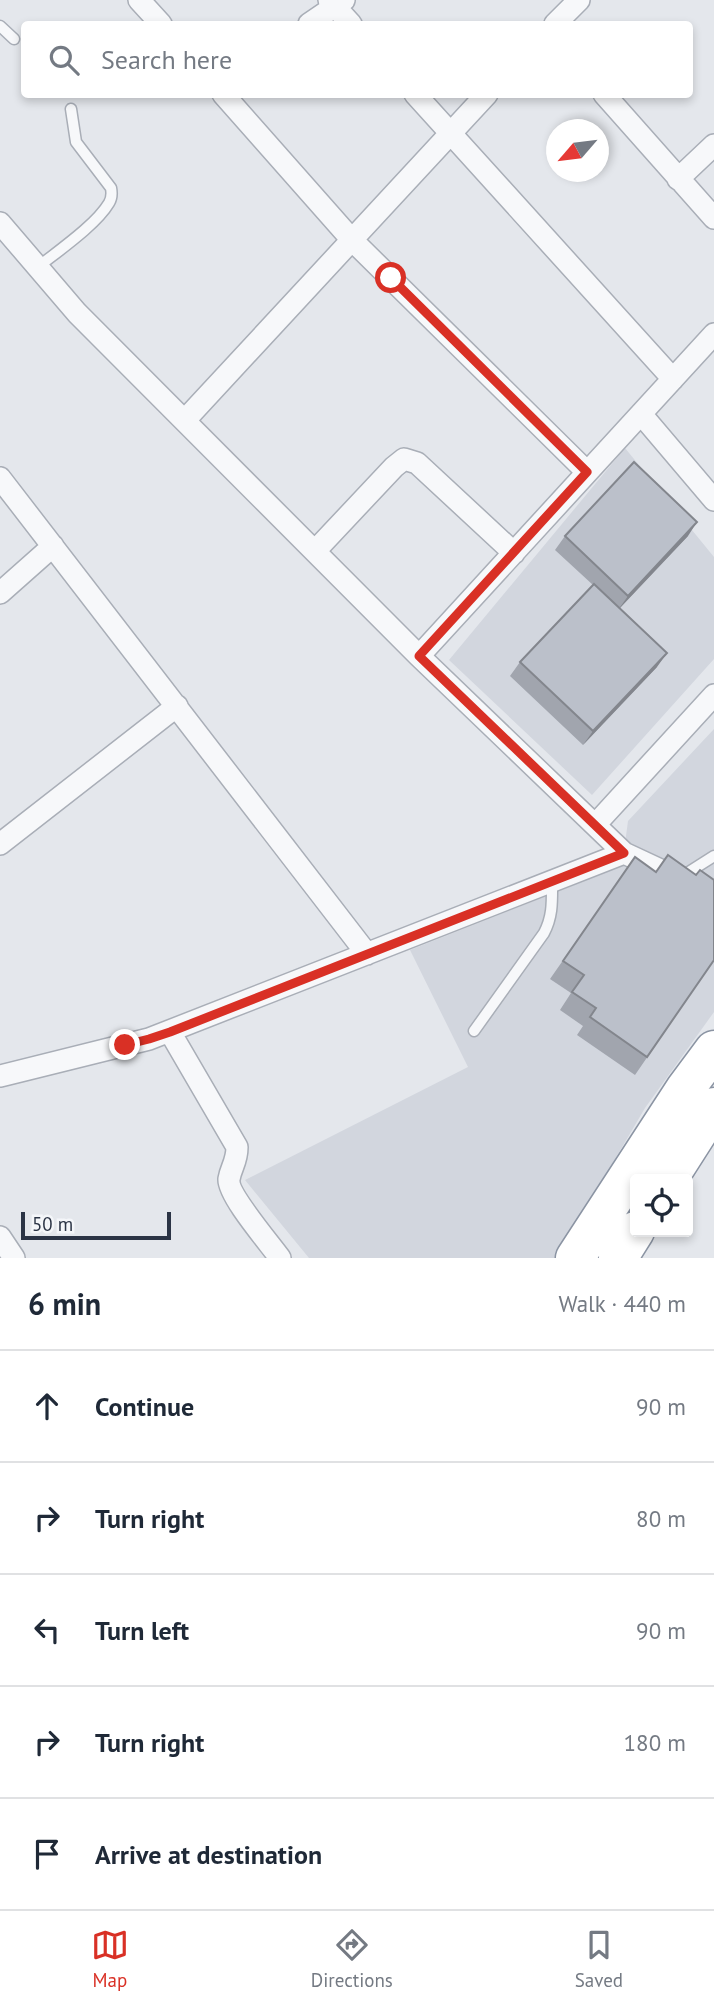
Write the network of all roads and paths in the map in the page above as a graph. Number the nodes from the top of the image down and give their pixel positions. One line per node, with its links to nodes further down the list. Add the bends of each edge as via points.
1 (139, 0): 4 (street)
2 (579, 0): 7 (street)
3 (336, 2): 5 (street); 6 (street)
4 (158, 21)
5 (313, 21)
6 (349, 21)
7 (558, 21)
8 (0, 26): 9 (lane)
9 (13, 39)
10 (227, 98): 20 (street)
11 (419, 98): 15 (street)
12 (483, 98): 15 (street)
13 (607, 98): 17 (street)
14 (71, 109): 21 (lane, via 76,142 111,188 112,197 97,218)
15 (450, 133): 20 (street); 23 (street)
16 (714, 145): 17 (street)
17 (678, 179): 18 (street)
18 (714, 218)
19 (0, 223): 21 (street)
20 (352, 240): 25 (street); 26 (street)
21 (38, 267): 25 (street, via 77,313)
22 (714, 334): 23 (street)
23 (673, 379): 24 (street)
24 (640, 414): 26 (street); 28 (street)
25 (185, 420): 30 (street)
26 (587, 472): 31 (street)
27 (0, 478): 29 (street)
28 (714, 500)
29 (53, 546): 32 (street); 35 (street)
30 (315, 551): 31 (street, via 404,459 417,463); 33 (street)
31 (514, 552): 33 (street)
32 (0, 593)
33 (419, 656): 36 (street)
34 (714, 695): 36 (street)
35 (177, 706): 37 (street); 43 (street)
36 (596, 825): 38 (street)
37 (0, 844)
38 (624, 853): 40 (street); 41 (street)
39 (714, 856): 40 (lane)
40 (678, 878): 42 (street)
41 (552, 881): 43 (street); 44 (lane, via 550,922)
42 (714, 895)
43 (368, 954): 45 (street)
44 (474, 1031)
45 (170, 1032): 47 (street); 51 (street, via 237,1147 229,1181 233,1194)
46 (714, 1050): 52 (highway)
47 (0, 1076)
48 (714, 1107): 49 (highway)
49 (671, 1174)
50 (631, 1237): 53 (highway)
51 (280, 1258)
52 (575, 1258)
53 (618, 1258)

